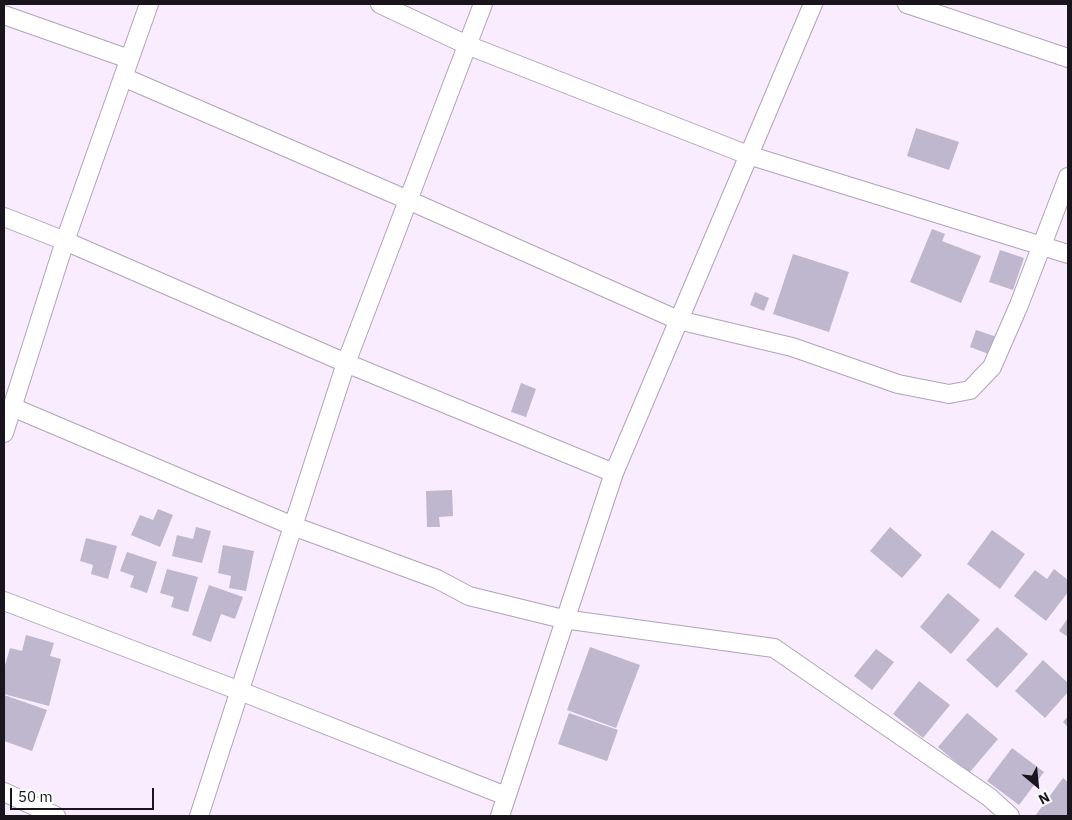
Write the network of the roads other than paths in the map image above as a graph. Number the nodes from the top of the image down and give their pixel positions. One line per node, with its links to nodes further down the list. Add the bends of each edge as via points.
1 (149, 4): 9 (street)
2 (380, 4): 7 (street)
3 (483, 4): 7 (street)
4 (813, 4): 11 (street)
5 (907, 4): 8 (street)
6 (4, 16): 9 (street)
7 (467, 46): 11 (street); 13 (street)
8 (1068, 58)
9 (129, 59): 10 (street)
10 (123, 77): 13 (street); 15 (street)
11 (748, 155): 16 (street); 18 (street)
12 (1068, 177): 16 (street)
13 (408, 200): 18 (street); 19 (street)
14 (4, 217): 15 (street)
15 (65, 241): 19 (street); 20 (street)
16 (1042, 245): 17 (street); 18 (street, via 992,367 970,390 949,394 898,384 792,347)
17 (1068, 254)
18 (678, 320): 22 (street)
19 (346, 363): 22 (street); 23 (street)
20 (12, 406): 21 (street); 23 (street)
21 (4, 433)
22 (614, 472): 25 (street)
23 (293, 526): 25 (street, via 436,578 468,596); 26 (street)
24 (4, 601): 26 (street)
25 (565, 619): 28 (street); 32 (street, via 774,648 989,796)
26 (240, 691): 28 (street); 30 (street)
27 (4, 792): 29 (street)
28 (506, 796): 31 (street)
29 (56, 816)
30 (199, 816)
31 (500, 816)
32 (1010, 816)

